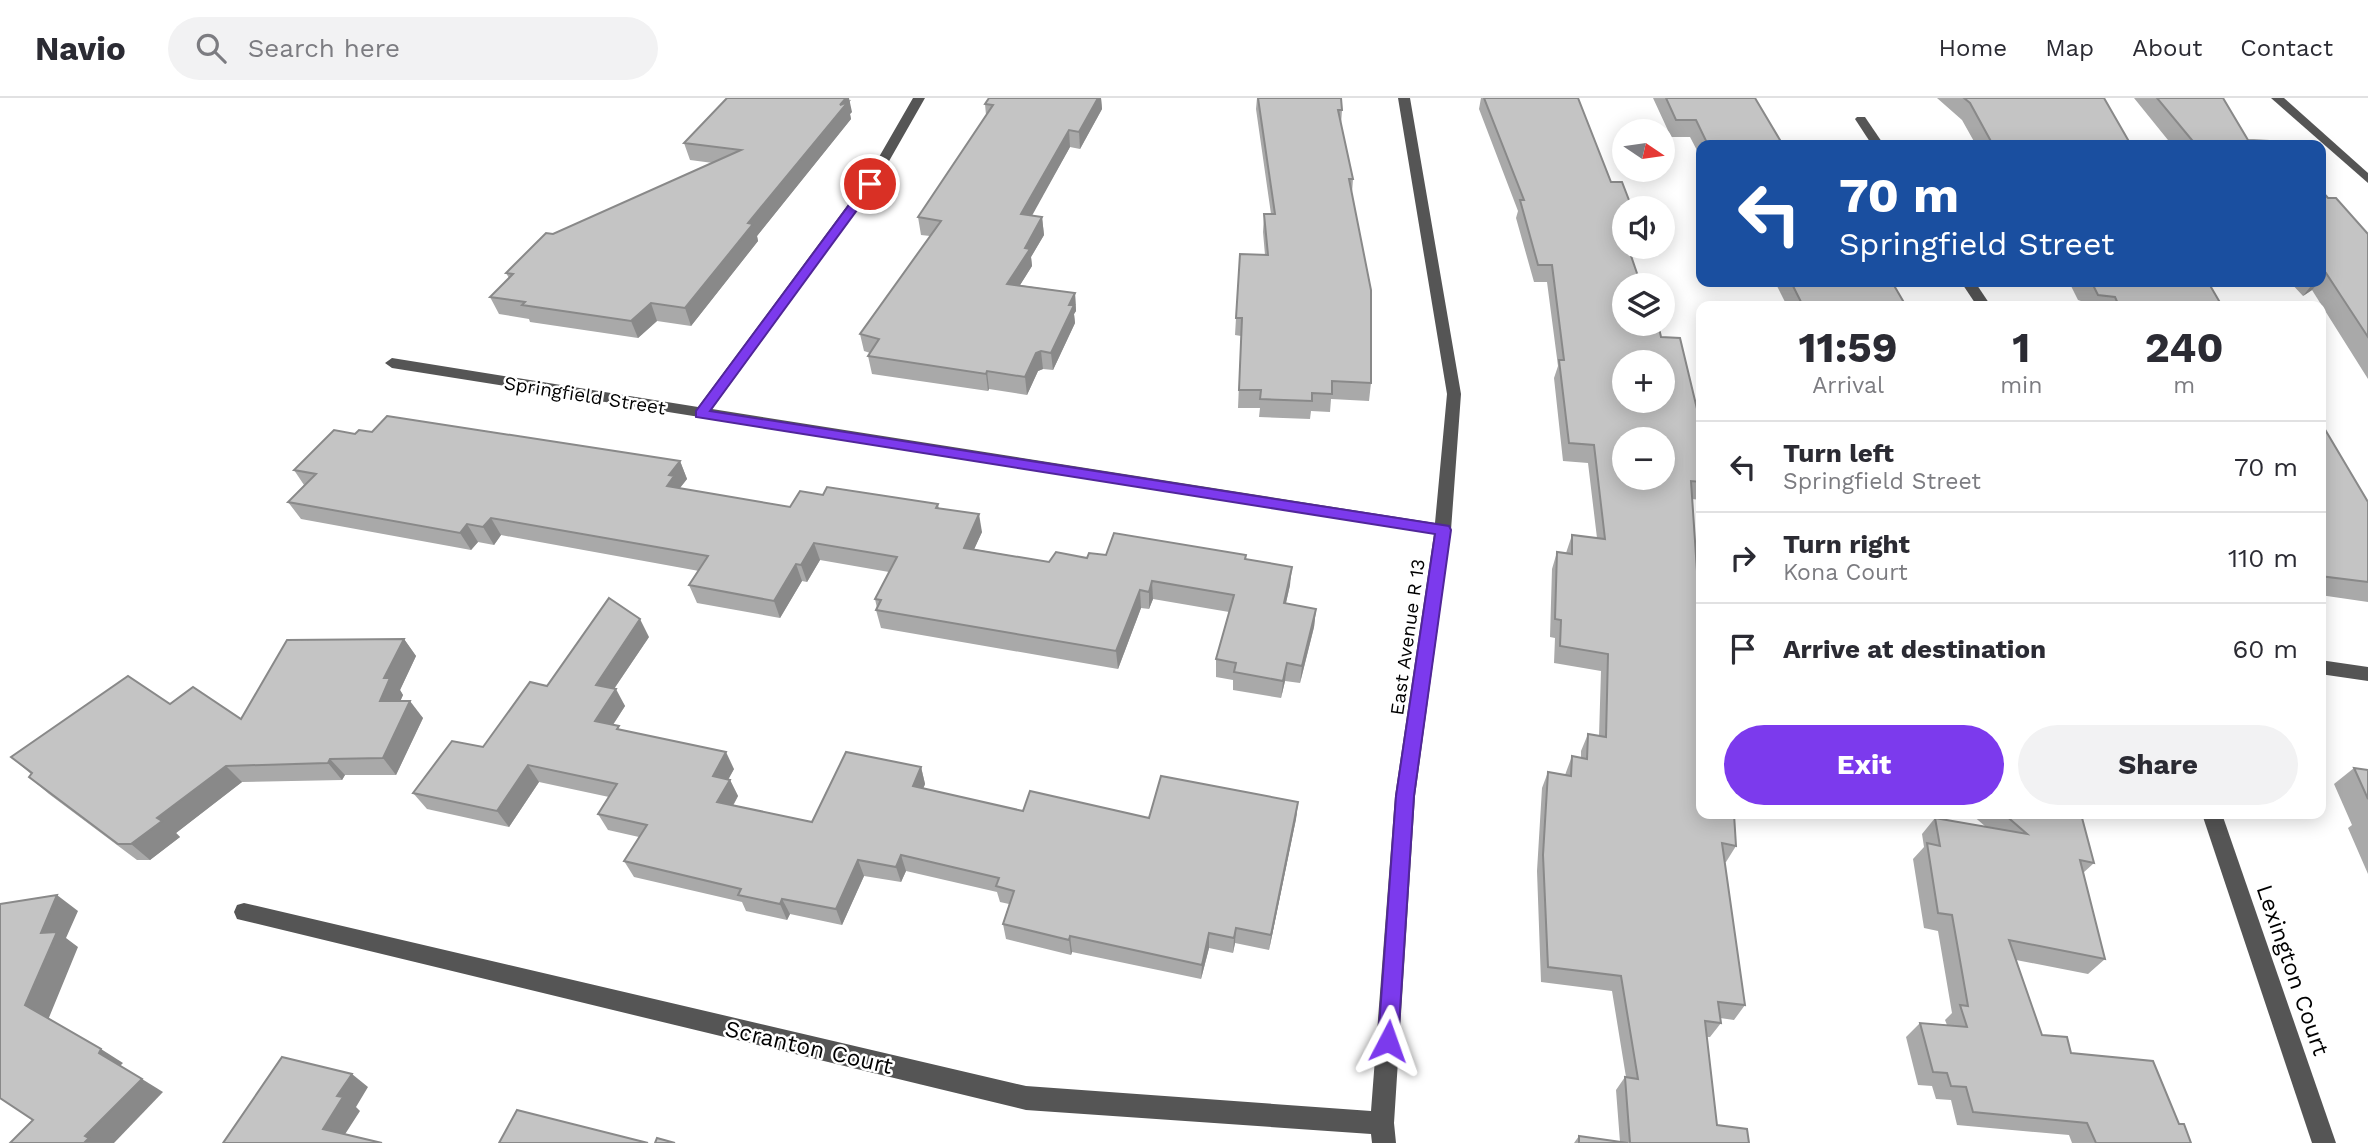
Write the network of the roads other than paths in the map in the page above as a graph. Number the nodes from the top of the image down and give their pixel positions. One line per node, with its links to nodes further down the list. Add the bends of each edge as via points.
1 (919, 98): 10 (street, via 870,184)
2 (1404, 98): 11 (street, East Avenue R 13, via 1454,394)
3 (2277, 98): 6 (street)
4 (1861, 119): 5 (street)
5 (1875, 140)
6 (2324, 140)
7 (2326, 142): 8 (street)
8 (2368, 179)
9 (391, 363): 10 (street, Springfield Street)
10 (700, 414): 11 (street, Springfield Street)
11 (1443, 530): 16 (street, East Avenue R 13, via 1405,796)
12 (2326, 668): 13 (street)
13 (2368, 674)
14 (2215, 819): 17 (street, Lexington Court)
15 (244, 912): 16 (street, Scranton Court, via 1026,1098)
16 (1383, 1133)
17 (2324, 1143)

